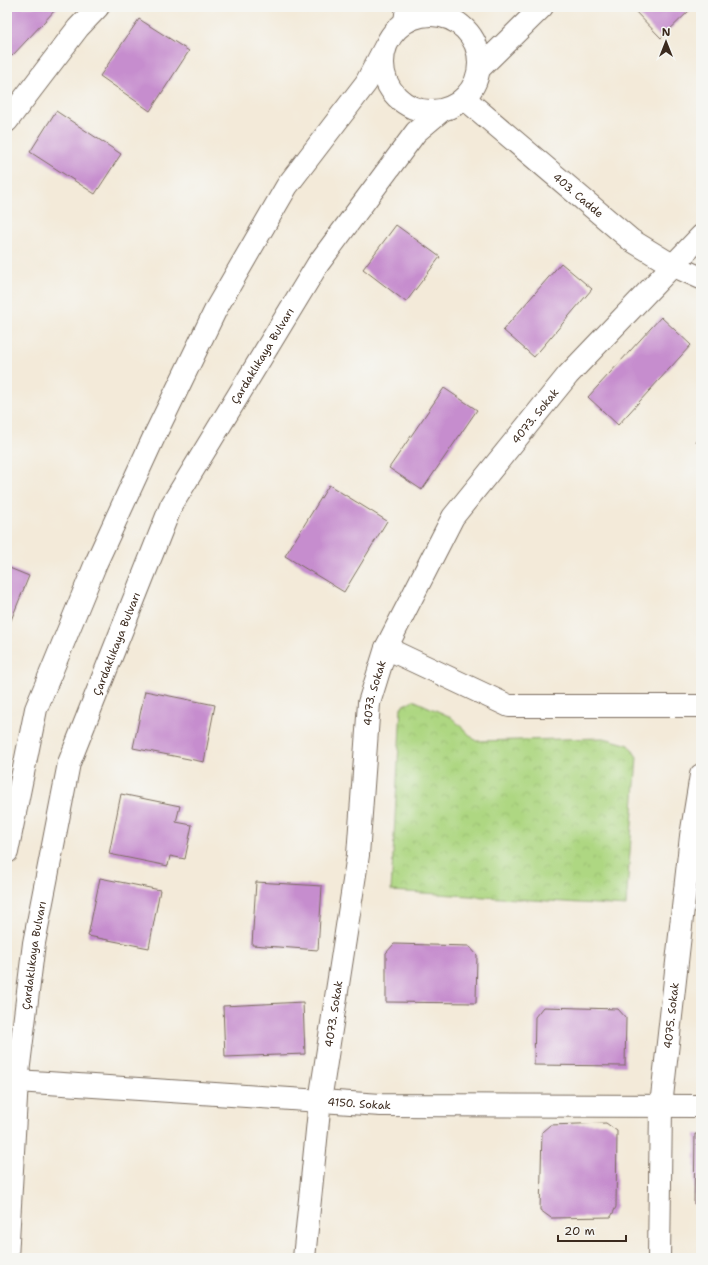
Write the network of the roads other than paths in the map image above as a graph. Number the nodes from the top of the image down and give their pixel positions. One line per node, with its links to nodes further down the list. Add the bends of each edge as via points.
1 (98, 7): 8 (street, via 78,28)
2 (542, 7): 5 (street)
3 (416, 13): 4 (street, via 393,32); 5 (street, via 450,19 463,27 473,39)
4 (385, 47): 7 (street, via 382,62 384,78 391,92 402,103 416,110); 15 (street, via 366,83 287,186 217,307 153,439 96,563 36,709)
5 (479, 69): 6 (street, via 474,84)
6 (464, 98): 7 (street, via 451,108); 10 (street, 403. Cadde, via 631,240)
7 (441, 111): 16 (street, Çardaklıkaya Bulvarı, via 416,132 318,264 171,506 69,763 34,943)
8 (7, 121)
9 (701, 236): 10 (street, 4073. Sokak)
10 (672, 265): 11 (street, 403. Cadde); 12 (street, 4073. Sokak, via 568,375 453,517)
11 (701, 278)
12 (386, 648): 13 (street, via 509,706); 17 (street, 4073. Sokak, via 369,703 358,855)
13 (701, 706)
14 (701, 775): 18 (street, 4075. Sokak, via 691,836)
15 (7, 852)
16 (17, 1081): 17 (street, 4150. Sokak); 20 (street, Çardaklıkaya Bulvarı)
17 (320, 1101): 18 (street, 4150. Sokak, via 381,1105); 21 (street, 4073. Sokak)
18 (661, 1106): 19 (street, 4150. Sokak); 22 (street, 4075. Sokak)
19 (701, 1106)
20 (7, 1258)
21 (304, 1258)
22 (659, 1258)

